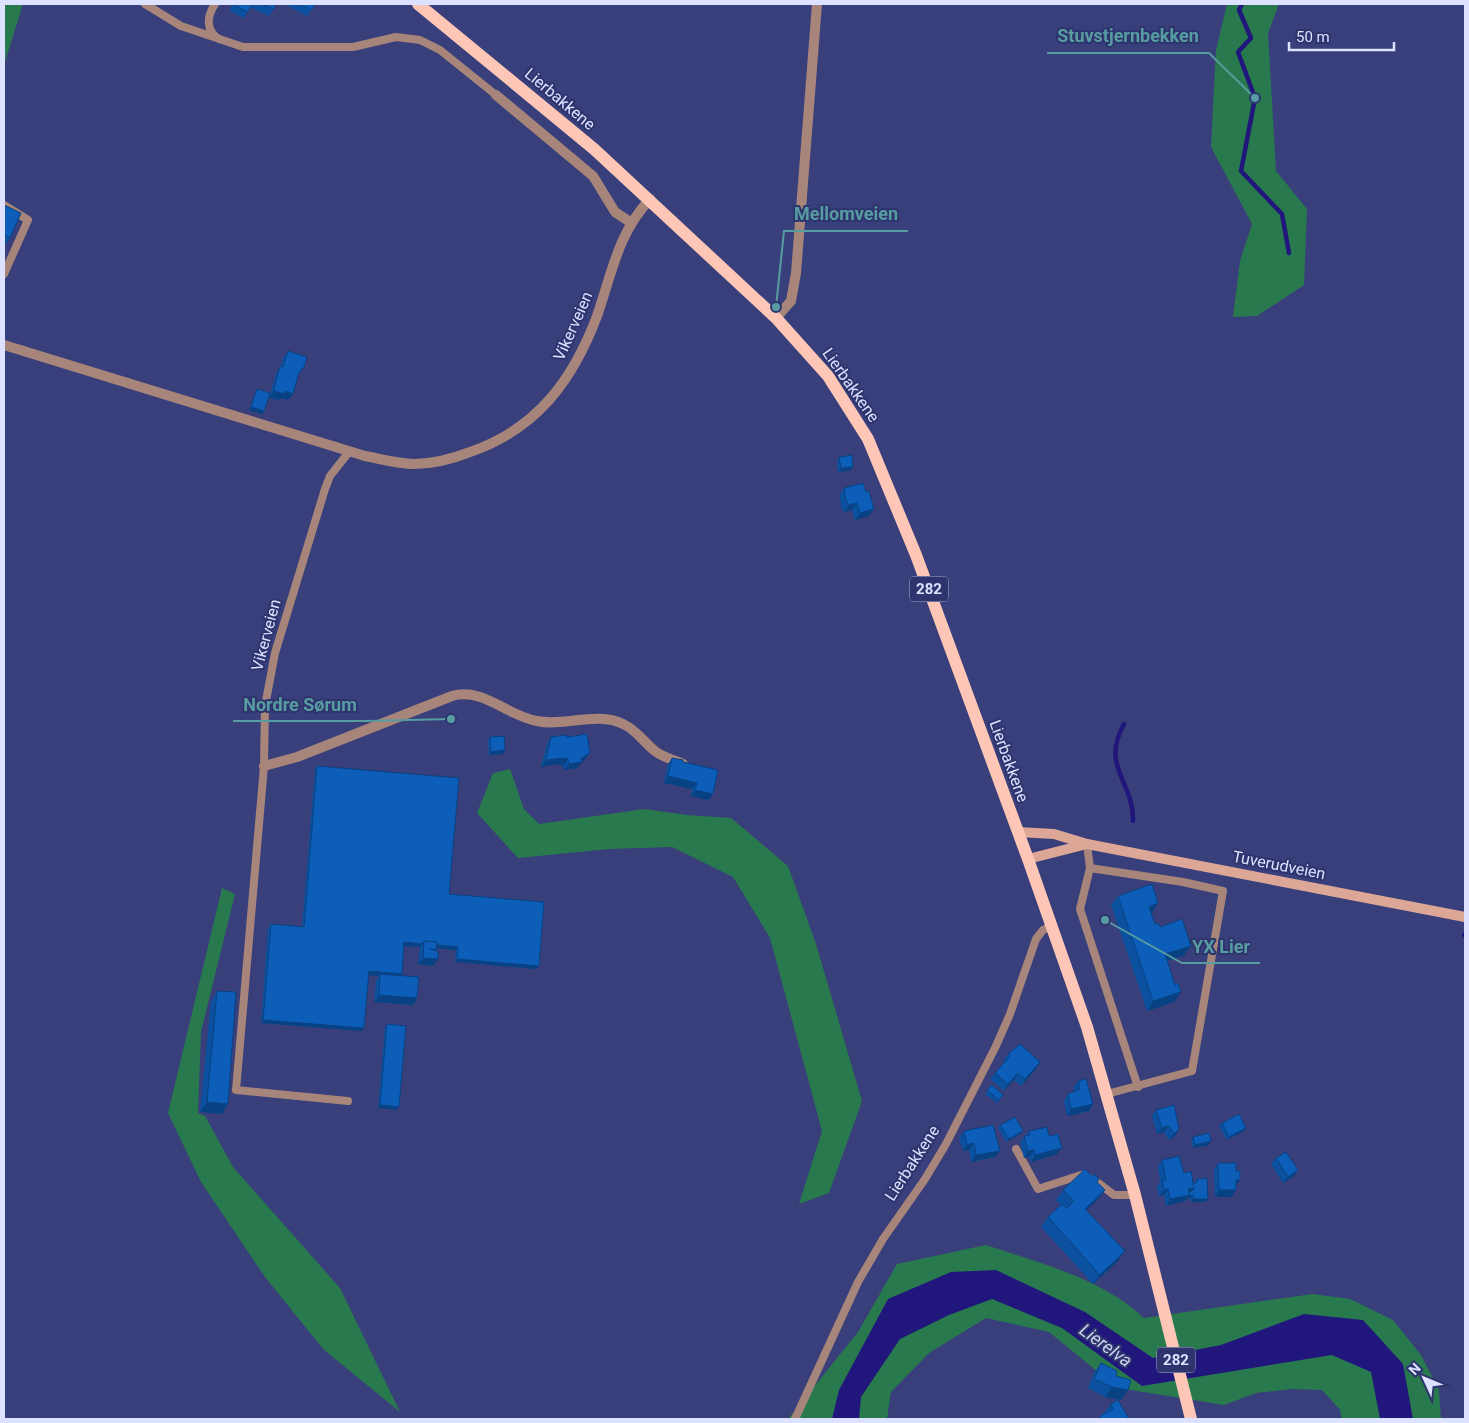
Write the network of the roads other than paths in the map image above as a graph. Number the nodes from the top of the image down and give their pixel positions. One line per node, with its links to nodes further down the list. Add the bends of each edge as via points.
1 (145, 4): 5 (lane, via 181,26)
2 (215, 4): 5 (lane, via 208,26)
3 (418, 4): 7 (main road, Lierbakkene / 282, via 556,116)
4 (817, 4): 11 (street, via 796,280 791,301)
5 (224, 42): 6 (lane, via 258,48 339,48 413,38 440,50)
6 (496, 95): 9 (street, via 593,176 615,212)
7 (650, 199): 9 (street, Vikerveien); 11 (main road, Lierbakkene / 282)
8 (4, 205): 10 (lane, via 28,220)
9 (630, 222): 13 (street, Vikerveien, via 582,351 550,401 526,424 484,448 424,463 403,463)
10 (4, 274)
11 (776, 318): 16 (main road, Lierbakkene / 282, via 828,376 868,439 916,555)
12 (4, 345): 13 (street, Vikerveien)
13 (349, 452): 14 (lane, Vikerveien, via 330,476 325,489 275,654 265,706)
14 (264, 766): 15 (street, via 298,757 452,696 470,693 534,721 603,719 617,722 633,730 654,751); 24 (lane, Vikerveien, via 236,1090)
15 (693, 769)
16 (1018, 832): 17 (main road, Tuverudveien, via 1054,834); 18 (main road, Lierbakkene / 282)
17 (1086, 844): 18 (main road, Tuverudveien); 19 (lane); 20 (main road, Tuverudveien)
18 (1028, 859): 21 (main road, Lierbakkene / 282)
19 (1090, 868): 22 (lane, via 1080,908); 22 (lane, via 1223,891 1192,1071)
20 (1465, 917)
21 (1052, 926): 23 (main road, Lierbakkene / 282); 27 (lane, Lierbakkene, via 1043,930 1036,939 996,1046 942,1151 858,1282)
22 (1138, 1087): 23 (lane)
23 (1107, 1094): 26 (main road, Lierbakkene / 282)
24 (348, 1101)
25 (1016, 1149): 26 (lane, via 1038,1189 1081,1175 1093,1179 1114,1195)
26 (1135, 1195): 28 (main road, Lierbakkene / 282)
27 (794, 1419)
28 (1190, 1419)

